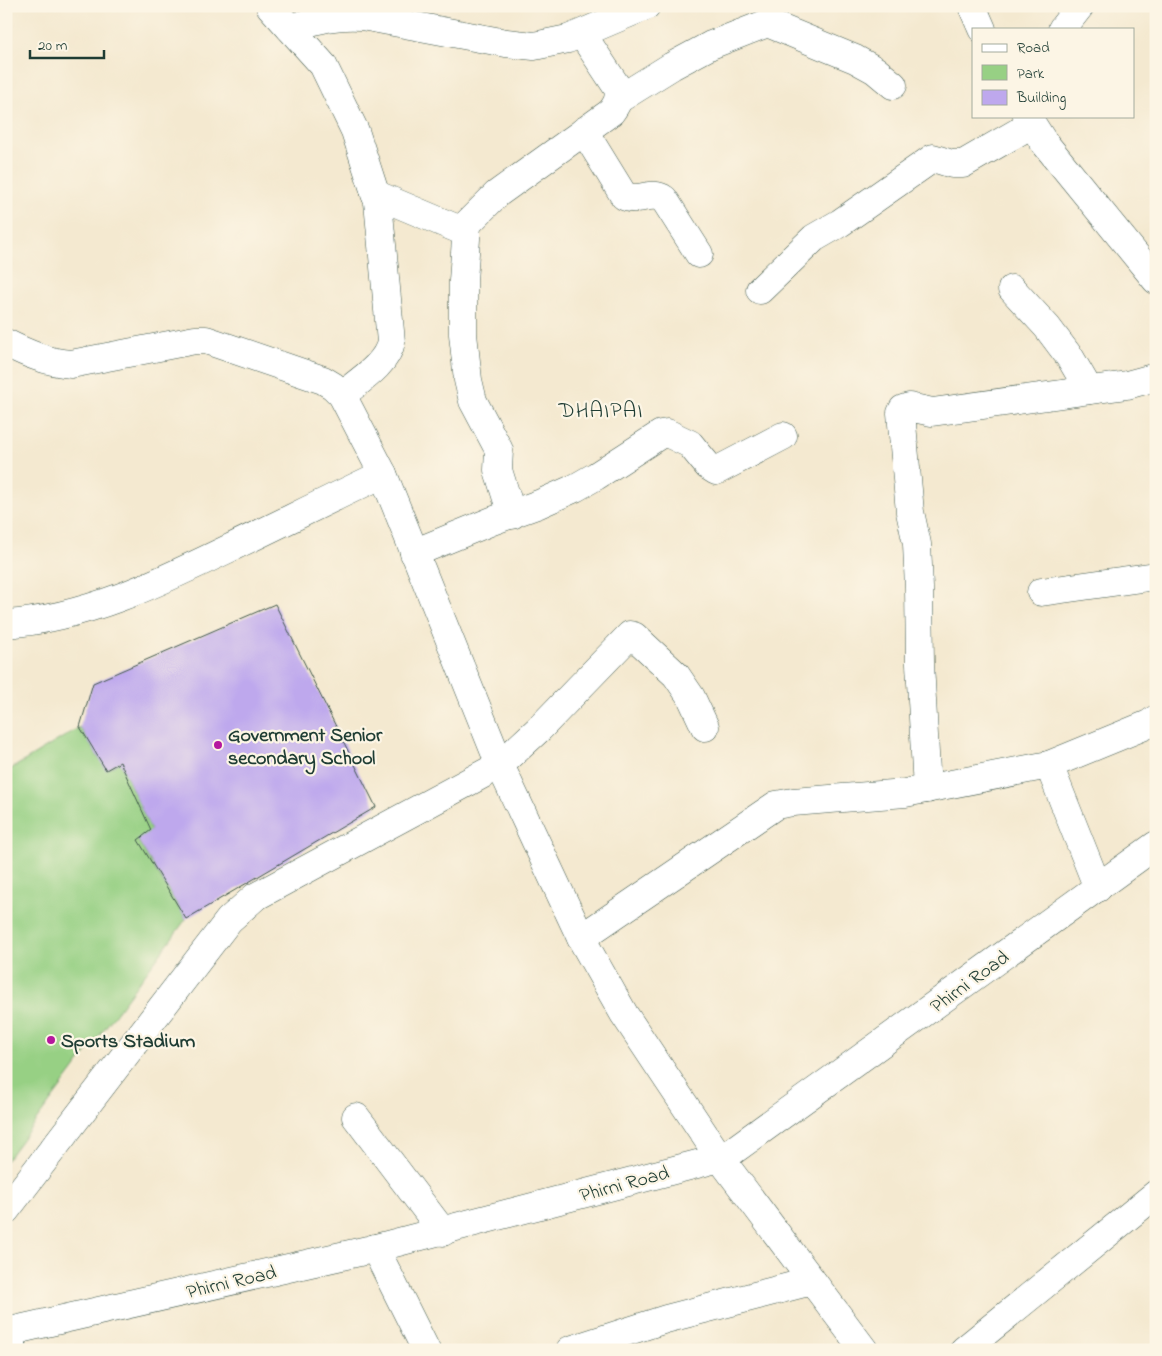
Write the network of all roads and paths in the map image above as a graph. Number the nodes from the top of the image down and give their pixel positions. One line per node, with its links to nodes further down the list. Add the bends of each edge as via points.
1 (270, 6): 5 (street)
2 (646, 6): 8 (street)
3 (972, 6): 6 (street)
4 (1080, 6): 7 (street)
5 (290, 28): 8 (street, via 343,15 534,46); 13 (street, via 323,65 355,130)
6 (982, 28)
7 (1063, 28)
8 (582, 34): 10 (street, via 619,90)
9 (892, 85): 10 (street, via 855,59 765,24 711,45)
10 (619, 99): 12 (street, via 611,112)
11 (1029, 120): 16 (street); 18 (street, via 963,164 933,158 814,238)
12 (584, 130): 14 (street, via 497,194); 15 (street, via 624,196 659,195)
13 (375, 194): 14 (street, via 458,229); 22 (street, via 390,349 385,358)
14 (467, 225): 25 (street, via 463,334 468,380 473,401 499,450 498,470)
15 (699, 254)
16 (1156, 280)
17 (1012, 289): 21 (street, via 1047,327)
18 (760, 290)
19 (6, 343): 22 (street, via 37,358 71,364 206,340 322,380)
20 (1156, 377): 21 (street, via 1128,385)
21 (1089, 390): 34 (street, via 932,412 909,407 902,409 910,512 917,544)
22 (342, 395): 24 (street)
23 (783, 436): 25 (street, via 716,471 690,444 667,433 661,434 575,488)
24 (382, 474): 26 (street); 29 (street, via 160,582 113,601 28,623)
25 (512, 515): 26 (street)
26 (414, 553): 32 (street)
27 (1156, 576): 28 (street)
28 (1041, 592)
29 (6, 624)
30 (1156, 719): 33 (street)
31 (705, 727): 32 (street, via 676,675 632,635)
32 (500, 765): 37 (street); 41 (street, via 255,897 229,920)
33 (1049, 765): 34 (street); 36 (street)
34 (927, 789): 37 (street, via 776,805)
35 (1156, 845): 36 (street, Phirni Road)
36 (1098, 888): 39 (street, Phirni Road)
37 (581, 938): 39 (street, via 624,1014)
38 (356, 1117): 42 (street)
39 (720, 1158): 42 (street, Phirni Road); 44 (street)
40 (1156, 1194): 49 (street)
41 (6, 1210)
42 (443, 1232): 43 (street, Phirni Road)
43 (375, 1248): 45 (street, Phirni Road); 46 (street)
44 (812, 1281): 47 (street, via 666,1319); 48 (street)
45 (15, 1337)
46 (426, 1350)
47 (570, 1350)
48 (864, 1350)
49 (964, 1350)

